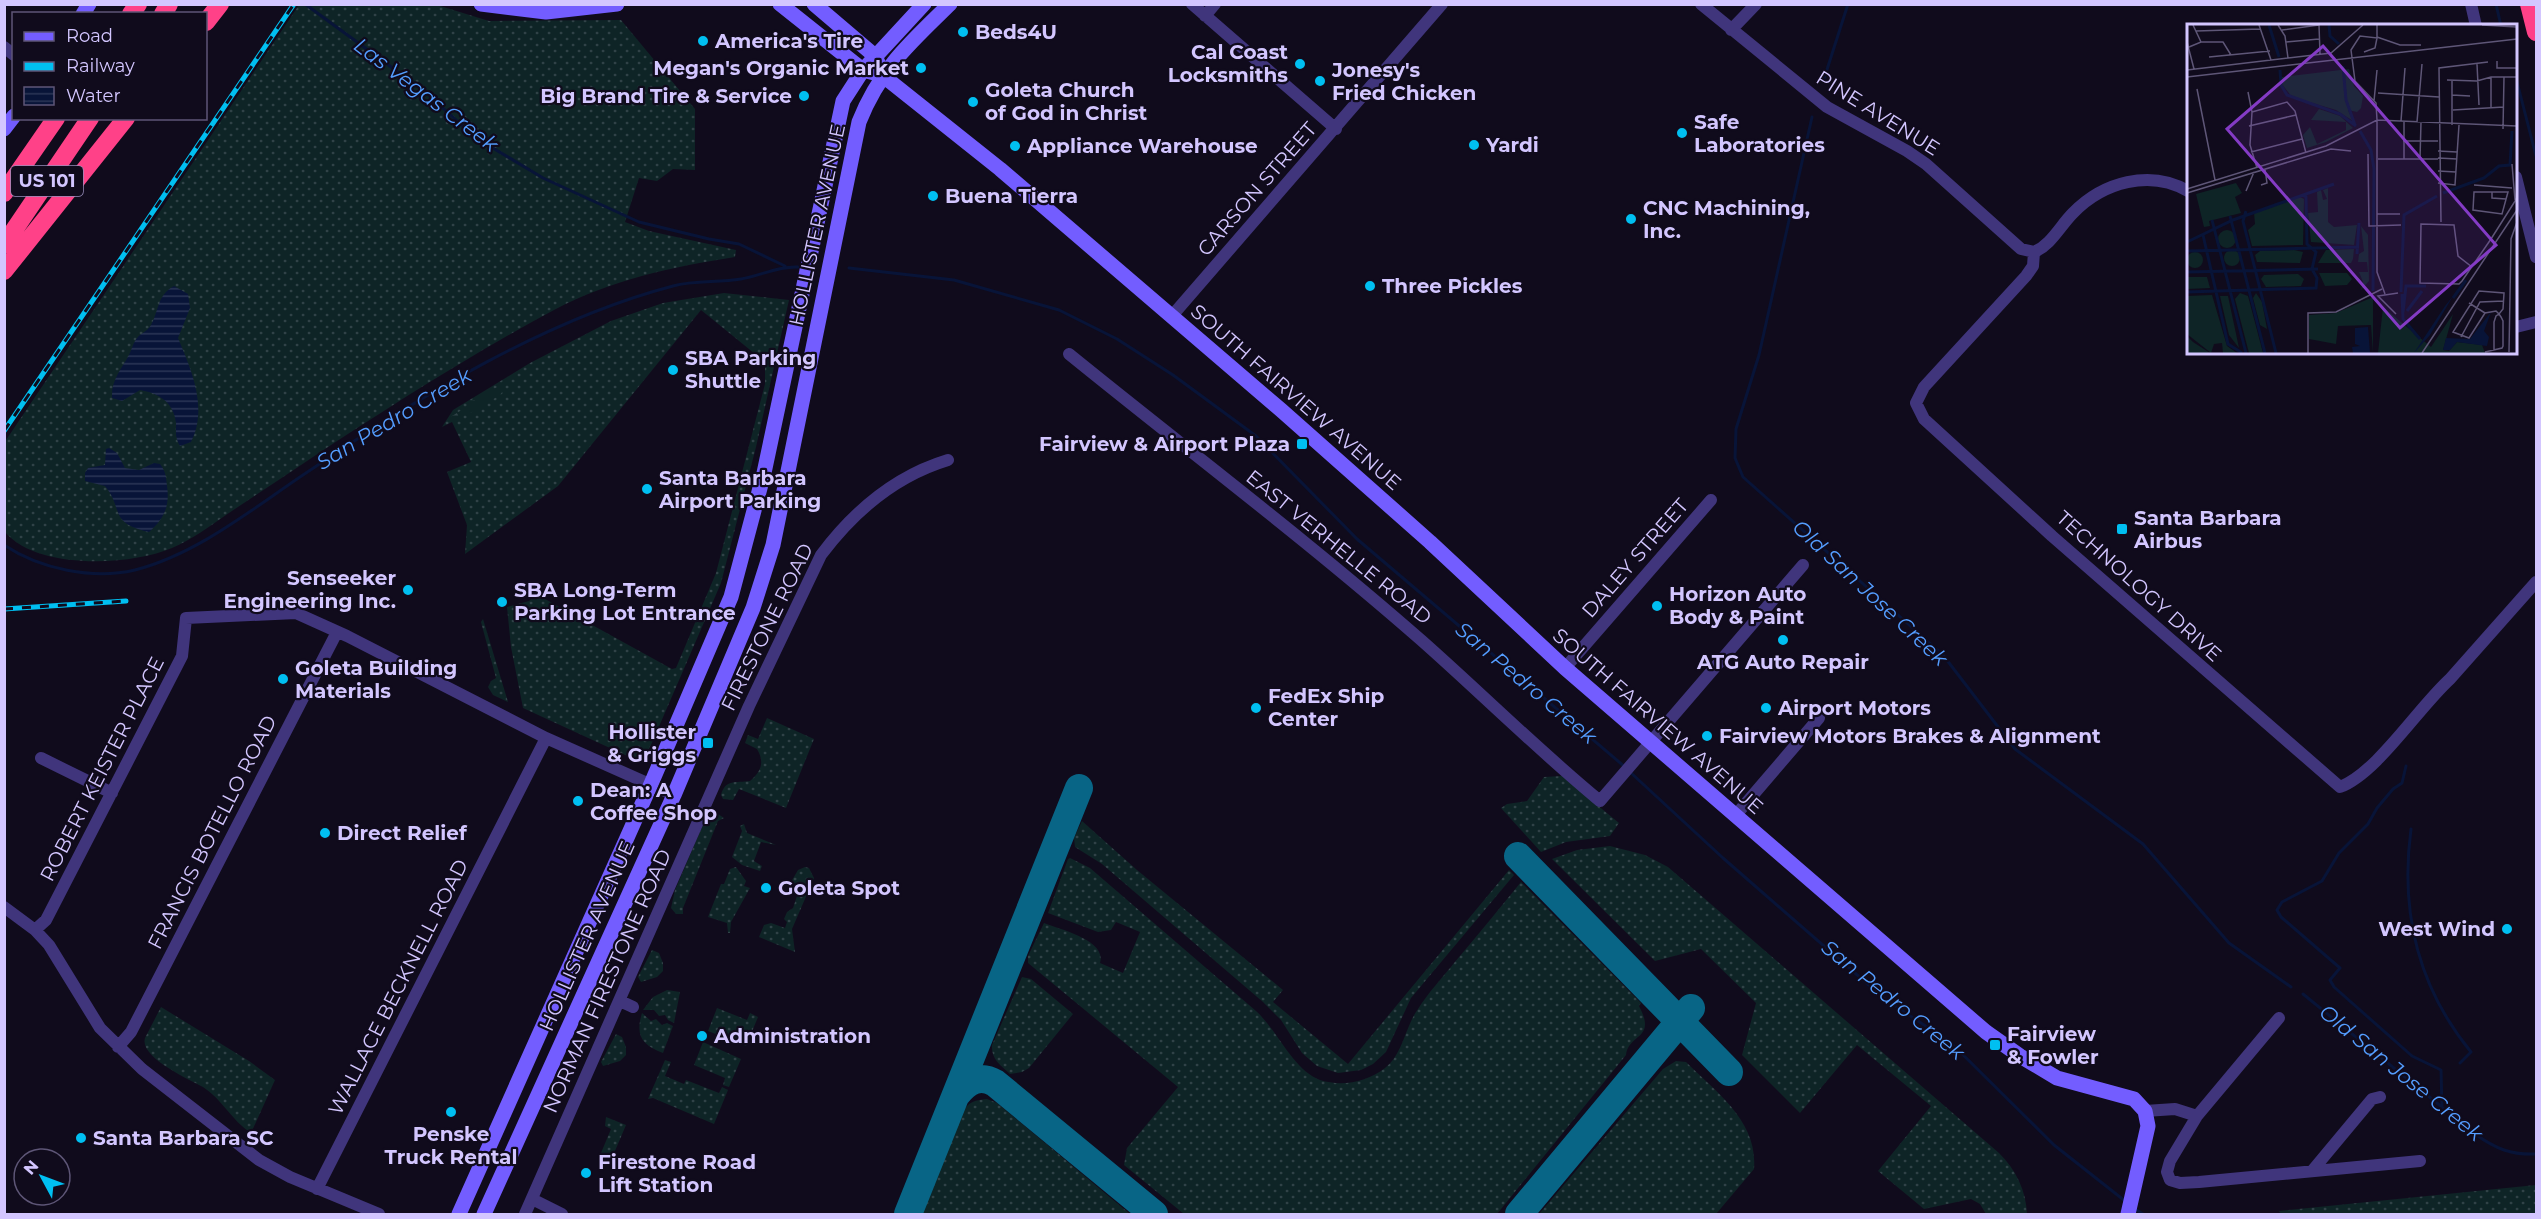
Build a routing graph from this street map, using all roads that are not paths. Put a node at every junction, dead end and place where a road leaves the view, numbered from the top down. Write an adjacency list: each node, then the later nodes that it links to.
1 (219, 4): 16 (highway)
2 (481, 4): 3 (main road)
3 (617, 4)
4 (780, 4): 21 (main road, SOUTH FAIRVIEW AVENUE)
5 (814, 4): 20 (main road)
6 (924, 4): 20 (main road, HOLLISTER AVENUE)
7 (950, 4): 22 (main road, HOLLISTER AVENUE)
8 (1192, 4): 15 (street)
9 (1215, 4): 15 (street)
10 (1701, 4): 18 (street, PINE AVENUE)
11 (1756, 4): 18 (street)
12 (2471, 4): 17 (street)
13 (2529, 4): 19 (highway)
14 (1440, 5): 26 (street, CARSON STREET)
15 (1205, 16): 26 (street)
16 (207, 20)
17 (2476, 24)
18 (1731, 30): 31 (street, PINE AVENUE)
19 (2536, 32)
20 (875, 56): 21 (main road, HOLLISTER AVENUE); 22 (main road)
21 (863, 70): 22 (main road, SOUTH FAIRVIEW AVENUE); 49 (main road, HOLLISTER AVENUE)
22 (882, 75): 34 (main road, SOUTH FAIRVIEW AVENUE); 51 (main road, HOLLISTER AVENUE)
23 (56, 120): 29 (highway, US 101)
24 (89, 120): 30 (highway, US 101)
25 (124, 120): 33 (highway)
26 (1336, 129): 34 (street, CARSON STREET)
27 (2517, 181): 32 (street)
28 (2187, 191): 31 (street)
29 (4, 193)
30 (4, 245)
31 (2034, 252): 41 (street, TECHNOLOGY DRIVE)
32 (2536, 257)
33 (4, 271)
34 (1171, 317): 43 (main road, SOUTH FAIRVIEW AVENUE)
35 (2536, 322): 36 (street)
36 (2517, 327)
37 (1069, 354): 47 (street, EAST VERHELLE ROAD)
38 (948, 460): 45 (street, FIRESTONE ROAD)
39 (1711, 500): 43 (street, DALEY STREET)
40 (1803, 565): 47 (street, EAST VERHELLE ROAD)
41 (2536, 582)
42 (337, 632): 46 (street); 50 (street, ROBERT KEISTER PLACE); 58 (street, FRANCIS BOTELLO ROAD)
43 (1565, 669): 47 (main road, SOUTH FAIRVIEW AVENUE)
44 (1819, 718): 52 (street)
45 (739, 730): 55 (street, NORMAN FIRESTONE ROAD)
46 (546, 738): 49 (street); 64 (street, WALLACE BECKNELL ROAD)
47 (1650, 743): 52 (main road, SOUTH FAIRVIEW AVENUE)
48 (41, 758): 50 (street)
49 (651, 784): 51 (street); 67 (main road, HOLLISTER AVENUE)
50 (112, 793): 54 (street, ROBERT KEISTER PLACE)
51 (674, 795): 68 (main road, HOLLISTER AVENUE)
52 (1734, 816): 60 (main road, SOUTH FAIRVIEW AVENUE)
53 (4, 907): 54 (street)
54 (35, 930): 58 (street)
55 (620, 1001): 56 (street); 65 (street, NORMAN FIRESTONE ROAD)
56 (633, 1007)
57 (2279, 1018): 61 (street)
58 (118, 1047): 64 (street)
59 (2380, 1097): 63 (street)
60 (2145, 1111): 61 (street); 71 (main road)
61 (2197, 1116): 63 (street)
62 (2420, 1161): 63 (street)
63 (2312, 1171)
64 (317, 1189): 66 (street)
65 (532, 1199): 69 (street, NORMAN FIRESTONE ROAD); 70 (street)
66 (379, 1215)
67 (459, 1215)
68 (484, 1215)
69 (525, 1215)
70 (562, 1215)
71 (2128, 1215)

